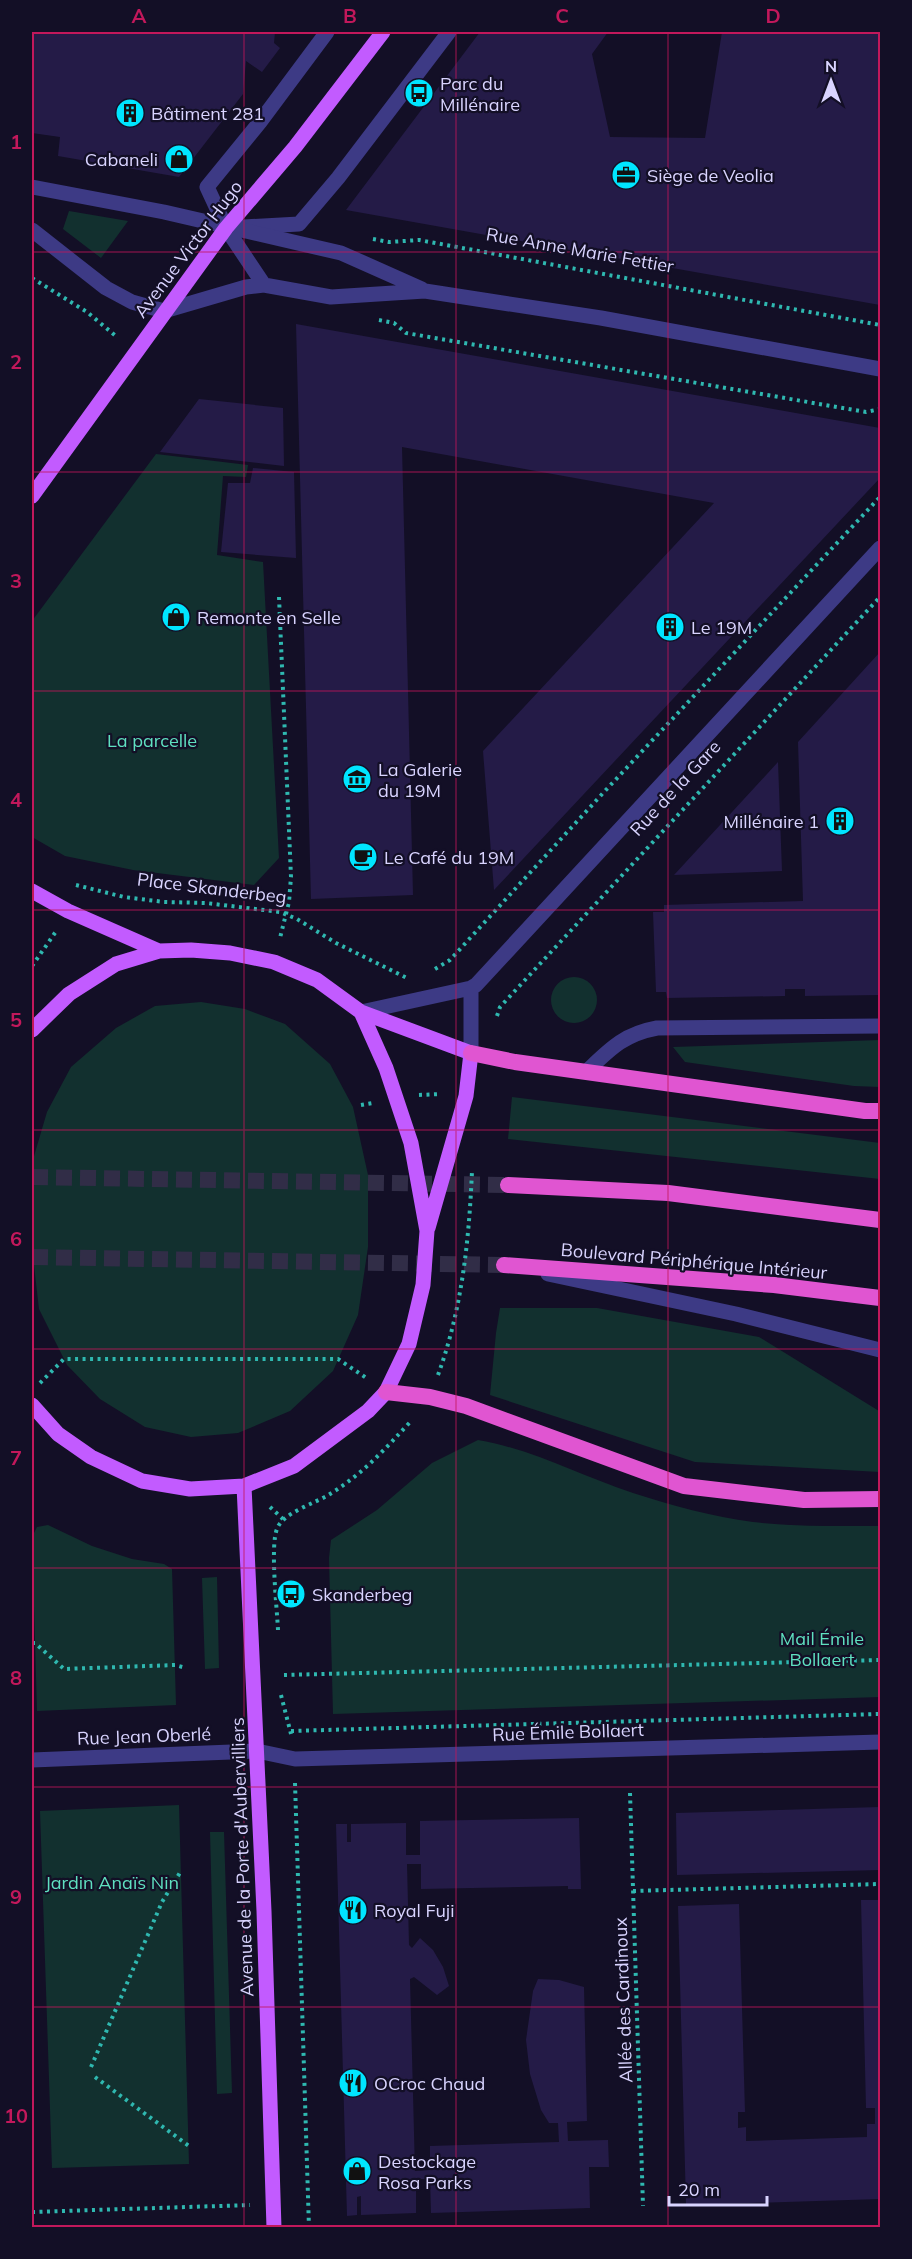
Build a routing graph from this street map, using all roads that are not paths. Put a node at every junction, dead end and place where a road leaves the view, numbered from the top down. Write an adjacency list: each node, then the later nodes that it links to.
1 (327, 32): 5 (street)
2 (383, 32): 5 (main road, Avenue Victor Hugo)
3 (449, 32): 5 (street)
4 (32, 188): 5 (street)
5 (226, 228): 7 (street); 8 (street); 9 (main road, Avenue Victor Hugo)
6 (32, 231): 9 (street)
7 (264, 285): 8 (street); 9 (street)
8 (425, 291): 10 (street)
9 (164, 311): 11 (main road, Avenue Victor Hugo)
10 (880, 369)
11 (32, 496)
12 (880, 548): 15 (street, Rue de la Gare)
13 (32, 891): 14 (main road)
14 (159, 951): 16 (main road); 18 (main road)
15 (471, 988): 16 (street); 19 (street)
16 (361, 1012): 19 (main road); 24 (main road)
17 (880, 1026): 20 (street)
18 (32, 1029)
19 (471, 1053): 20 (highway); 24 (main road)
20 (587, 1071): 21 (highway)
21 (880, 1111)
22 (508, 1185): 23 (highway)
23 (880, 1220)
24 (427, 1231): 28 (main road)
25 (504, 1265): 26 (highway, Boulevard Périphérique Intérieur); 27 (street)
26 (880, 1298)
27 (880, 1350)
28 (386, 1392): 30 (main road); 31 (highway)
29 (32, 1405): 30 (main road)
30 (244, 1486): 33 (main road, Avenue de la Porte d'Aubervilliers)
31 (880, 1499)
32 (880, 1742): 33 (street, Rue Émile Bollaert)
33 (257, 1751): 34 (street, Rue Jean Oberlé); 35 (main road, Avenue de la Porte d'Aubervilliers)
34 (32, 1760)
35 (274, 2228)

